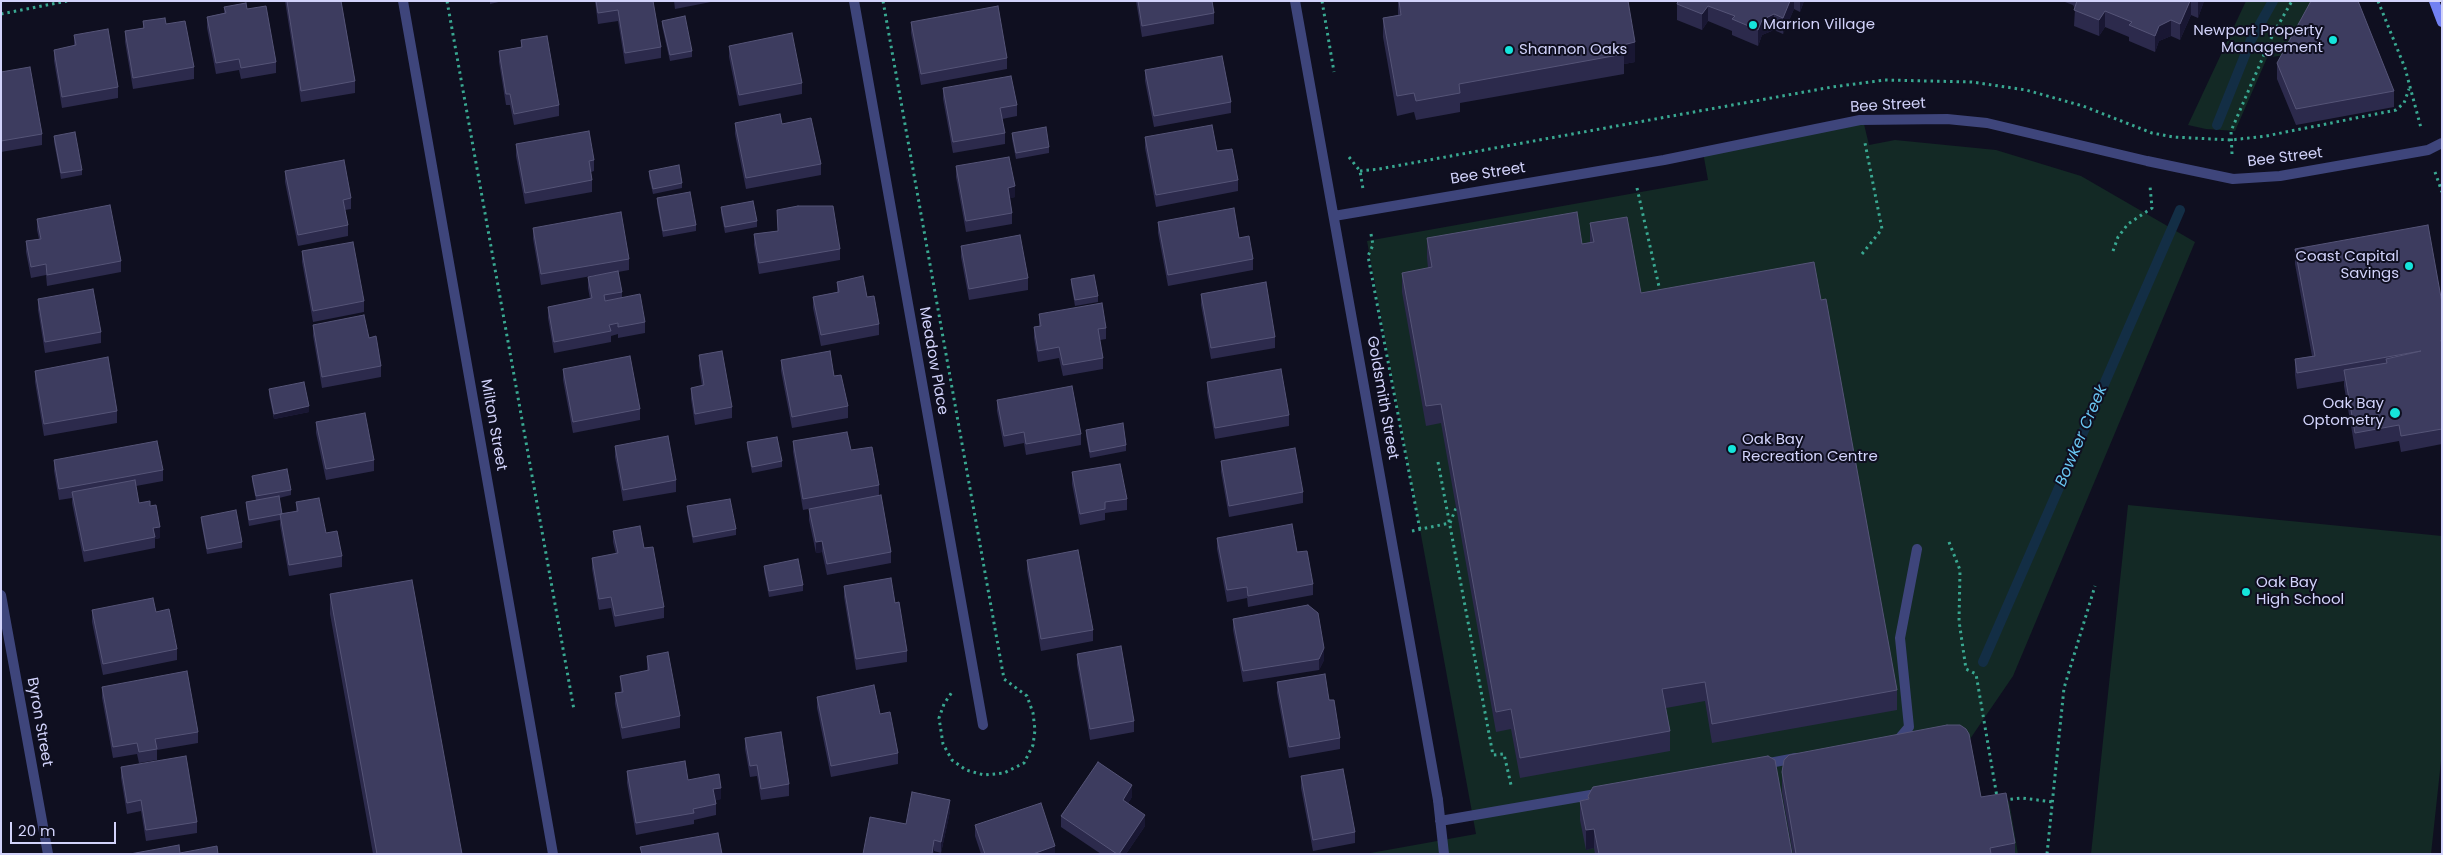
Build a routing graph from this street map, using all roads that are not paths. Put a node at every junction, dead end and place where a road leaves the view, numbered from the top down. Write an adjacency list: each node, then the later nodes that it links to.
1 (403, 1): 17 (street, Milton Street)
2 (854, 1): 10 (street, Meadow Place)
3 (1295, 1): 7 (street, Goldsmith Street)
4 (2434, 1): 5 (main road)
5 (2442, 22)
6 (2442, 143): 7 (street, Bee Street)
7 (1334, 216): 15 (street, Goldsmith Street)
8 (1917, 549): 11 (street)
9 (1, 595): 16 (street, Byron Street)
10 (983, 725)
11 (1878, 744)
12 (1810, 756): 13 (street)
13 (1751, 766)
14 (1614, 790): 15 (street)
15 (1440, 821): 18 (street, Goldsmith Street)
16 (48, 854)
17 (553, 854)
18 (1444, 854)

